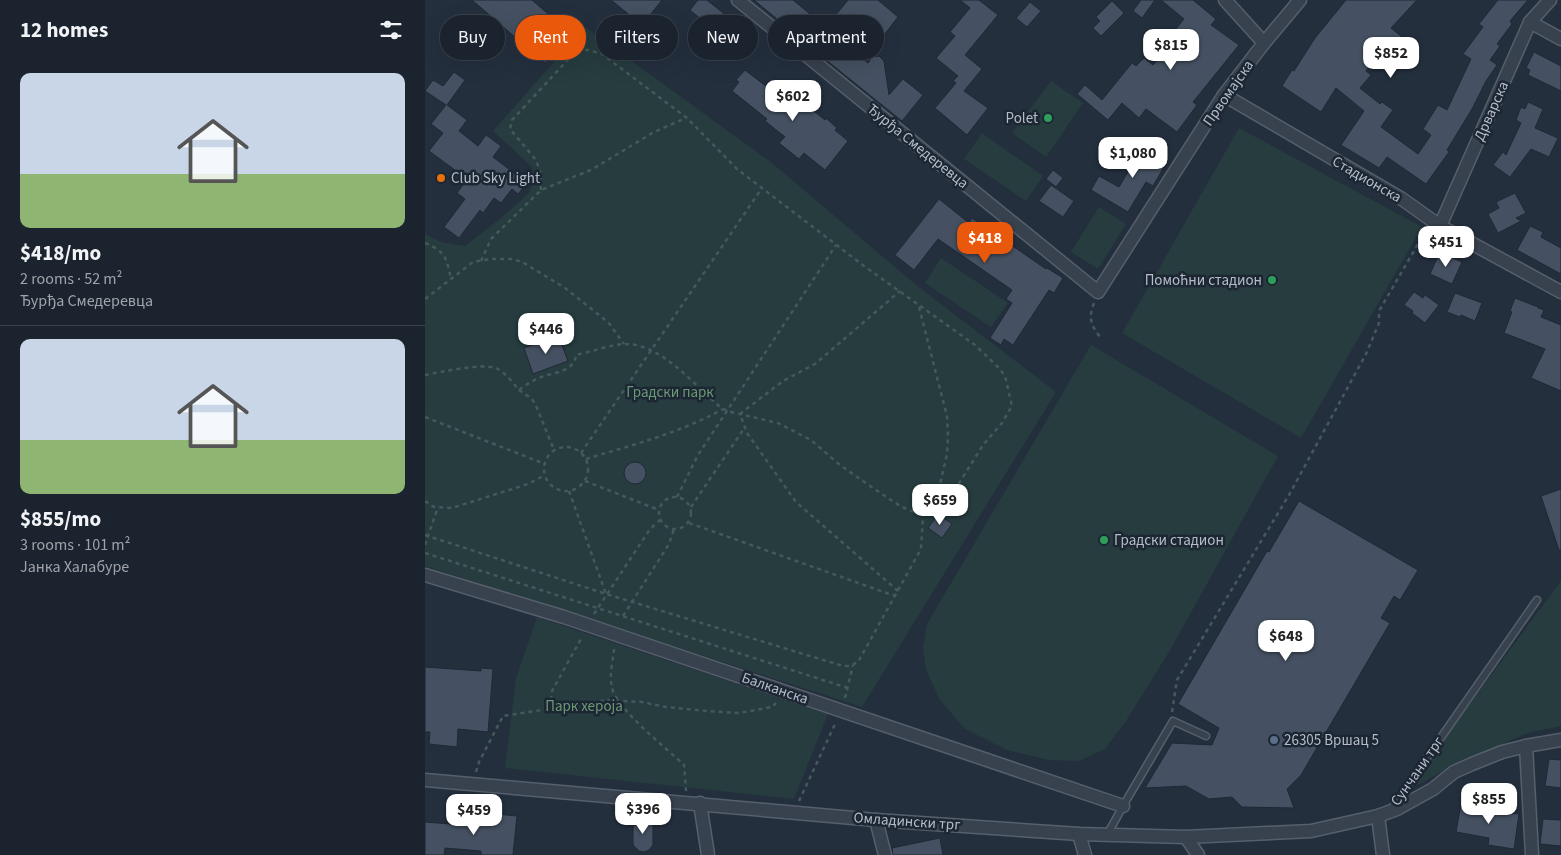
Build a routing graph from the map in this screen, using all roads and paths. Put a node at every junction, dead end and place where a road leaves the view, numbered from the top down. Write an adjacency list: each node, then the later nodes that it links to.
1 (738, 0): 18 (street, Ђурђа Смедеревца)
2 (1225, 0): 7 (street)
3 (1300, 0): 7 (street, Првомајска)
4 (1550, 0): 5 (street, Дрварска)
5 (1531, 22): 6 (street); 12 (street, Дрварска)
6 (1561, 39)
7 (1264, 42): 8 (street, Првомајска)
8 (1224, 95): 12 (street, Стадионска); 18 (street, Првомајска)
9 (687, 118): 10 (path); 11 (path); 11 (path)
10 (762, 188): 14 (path); 24 (path)
11 (541, 190): 15 (path)
12 (1436, 224): 19 (street, Стадионска); 68 (path)
13 (425, 243): 16 (path)
14 (836, 245): 17 (path); 28 (path)
15 (481, 260): 16 (path); 23 (path)
16 (451, 279): 20 (path)
17 (900, 291): 21 (path); 29 (path)
18 (1098, 292): 22 (path)
19 (1561, 292)
20 (425, 299)
21 (919, 305): 44 (path); 44 (path)
22 (1100, 338)
23 (624, 344): 24 (path); 26 (path)
24 (651, 351): 27 (path); 33 (path)
25 (425, 375): 26 (path)
26 (519, 390): 32 (path)
27 (724, 409): 28 (path); 34 (path)
28 (727, 411): 29 (path); 39 (path)
29 (740, 414): 31 (path); 45 (path)
30 (425, 417): 35 (path)
31 (745, 427): 42 (path); 53 (path)
32 (555, 450): 33 (path); 35 (path)
33 (581, 453): 34 (path)
34 (586, 460): 37 (path)
35 (545, 464): 36 (path)
36 (545, 475): 38 (path); 41 (path)
37 (585, 482): 38 (path); 43 (path)
38 (569, 491): 54 (path)
39 (677, 497): 42 (path); 43 (path)
40 (425, 501): 41 (path)
41 (438, 507): 49 (path)
42 (691, 507): 47 (path)
43 (659, 510): 46 (path)
44 (934, 510): 45 (path)
45 (923, 516): 53 (path)
46 (660, 520): 48 (path); 54 (path)
47 (689, 523): 48 (path); 55 (path)
48 (674, 530): 57 (path)
49 (427, 536): 50 (path); 54 (path)
50 (425, 545)
51 (425, 553): 58 (path)
52 (425, 575): 60 (street, Балканска)
53 (898, 591): 55 (path)
54 (606, 594): 57 (path); 58 (path)
55 (895, 596): 62 (path)
56 (1537, 600): 78 (lane, Сунчани трг)
57 (631, 602): 59 (path); 62 (path)
58 (597, 608): 59 (path); 60 (path)
59 (623, 616): 63 (path)
60 (588, 625): 61 (street, Балканска); 66 (path)
61 (618, 635): 64 (street, Балканска); 65 (path)
62 (854, 664): 63 (path)
63 (848, 688): 67 (path)
64 (789, 693): 65 (path); 67 (street, Балканска)
65 (617, 700): 66 (path); 74 (path)
66 (550, 709): 73 (path)
67 (842, 710): 76 (street, Балканска); 77 (path)
68 (1173, 721): 69 (lane); 76 (lane)
69 (1206, 736)
70 (1561, 740): 71 (street, Сунчани трг)
71 (1526, 746): 78 (street, Сунчани трг); 88 (street)
72 (425, 780): 73 (street, Омладински трг)
73 (471, 784): 74 (street, Омладински трг)
74 (686, 802): 75 (street, Омладински трг)
75 (700, 803): 77 (street, Омладински трг); 83 (street)
76 (1123, 806): 81 (lane)
77 (795, 812): 79 (street, Омладински трг)
78 (1383, 814): 82 (street, Омладински трг); 87 (street)
79 (876, 820): 80 (street, Омладински трг); 84 (street)
80 (1079, 834): 81 (street, Омладински трг); 85 (street)
81 (1107, 835): 82 (street, Омладински трг)
82 (1186, 837): 86 (street)
83 (708, 855)
84 (885, 855)
85 (1085, 855)
86 (1198, 855)
87 (1383, 855)
88 (1532, 855)

